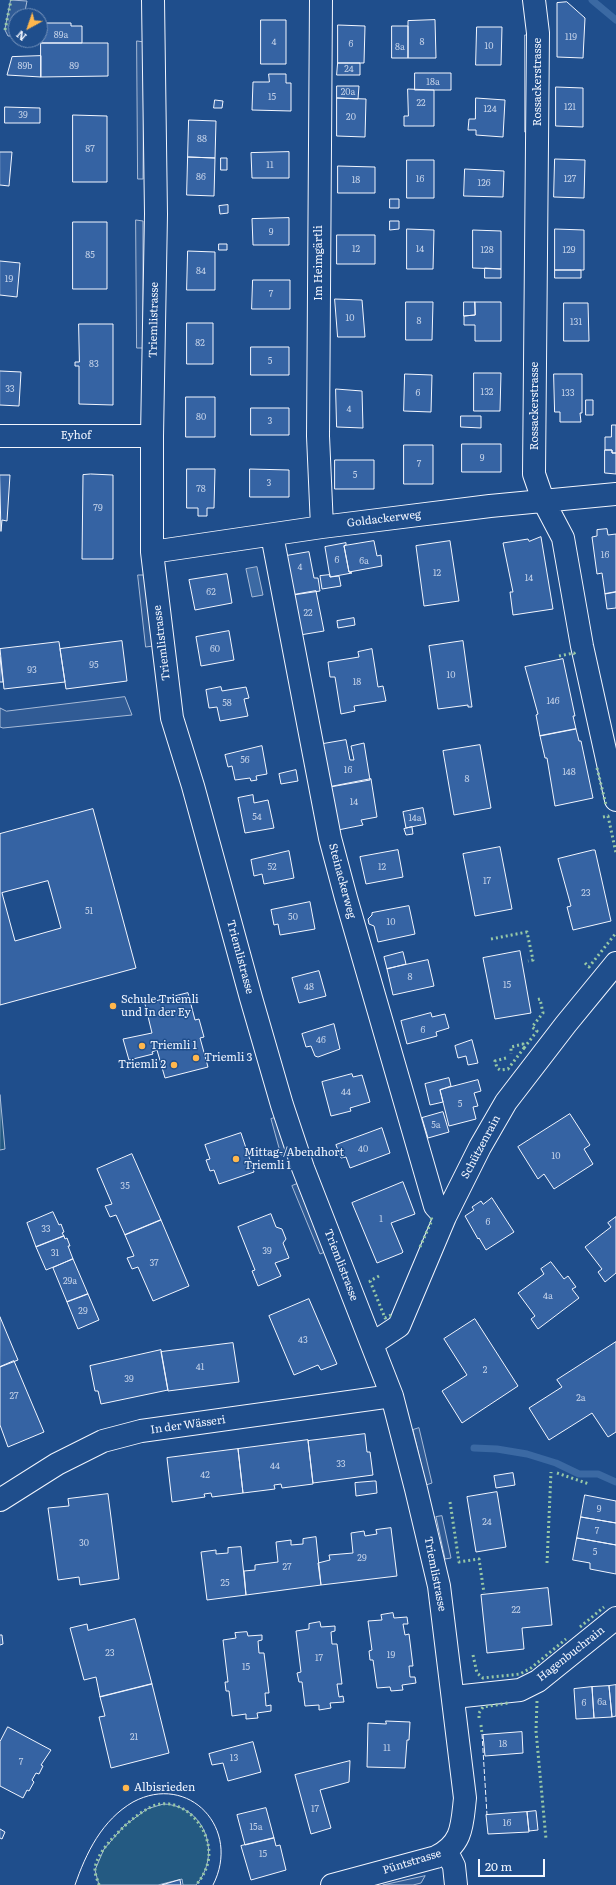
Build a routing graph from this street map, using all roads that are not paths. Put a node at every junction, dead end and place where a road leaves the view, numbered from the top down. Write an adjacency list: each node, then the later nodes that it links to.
1 (153, 0): 5 (street, Triemlistrasse)
2 (321, 0): 8 (street, Im Heimgärtli)
3 (534, 0): 7 (street, Rossackerstrasse)
4 (0, 436): 5 (street, Eyhof)
5 (152, 436): 10 (street, Triemlistrasse)
6 (616, 494): 7 (street, Goldackerweg)
7 (543, 500): 8 (street, Goldackerweg); 11 (street, Rossackerstrasse)
8 (322, 526): 9 (street, Goldackerweg)
9 (272, 535): 10 (street, Goldackerweg); 13 (street, Steinackerweg)
10 (152, 552): 14 (street, Triemlistrasse)
11 (616, 800)
12 (616, 963): 13 (street, Schützenrain)
13 (445, 1217): 14 (street, Schützenrain)
14 (372, 1344): 15 (street, Triemlistrasse)
15 (392, 1396): 16 (street, In der Wässeri); 18 (street, Triemlistrasse)
16 (0, 1500)
17 (616, 1618): 18 (street, Hagenbuchrain)
18 (454, 1697): 19 (street, Triemlistrasse)
19 (447, 1852): 20 (street, Püntstrasse); 21 (street)
20 (332, 1885)
21 (456, 1885)

